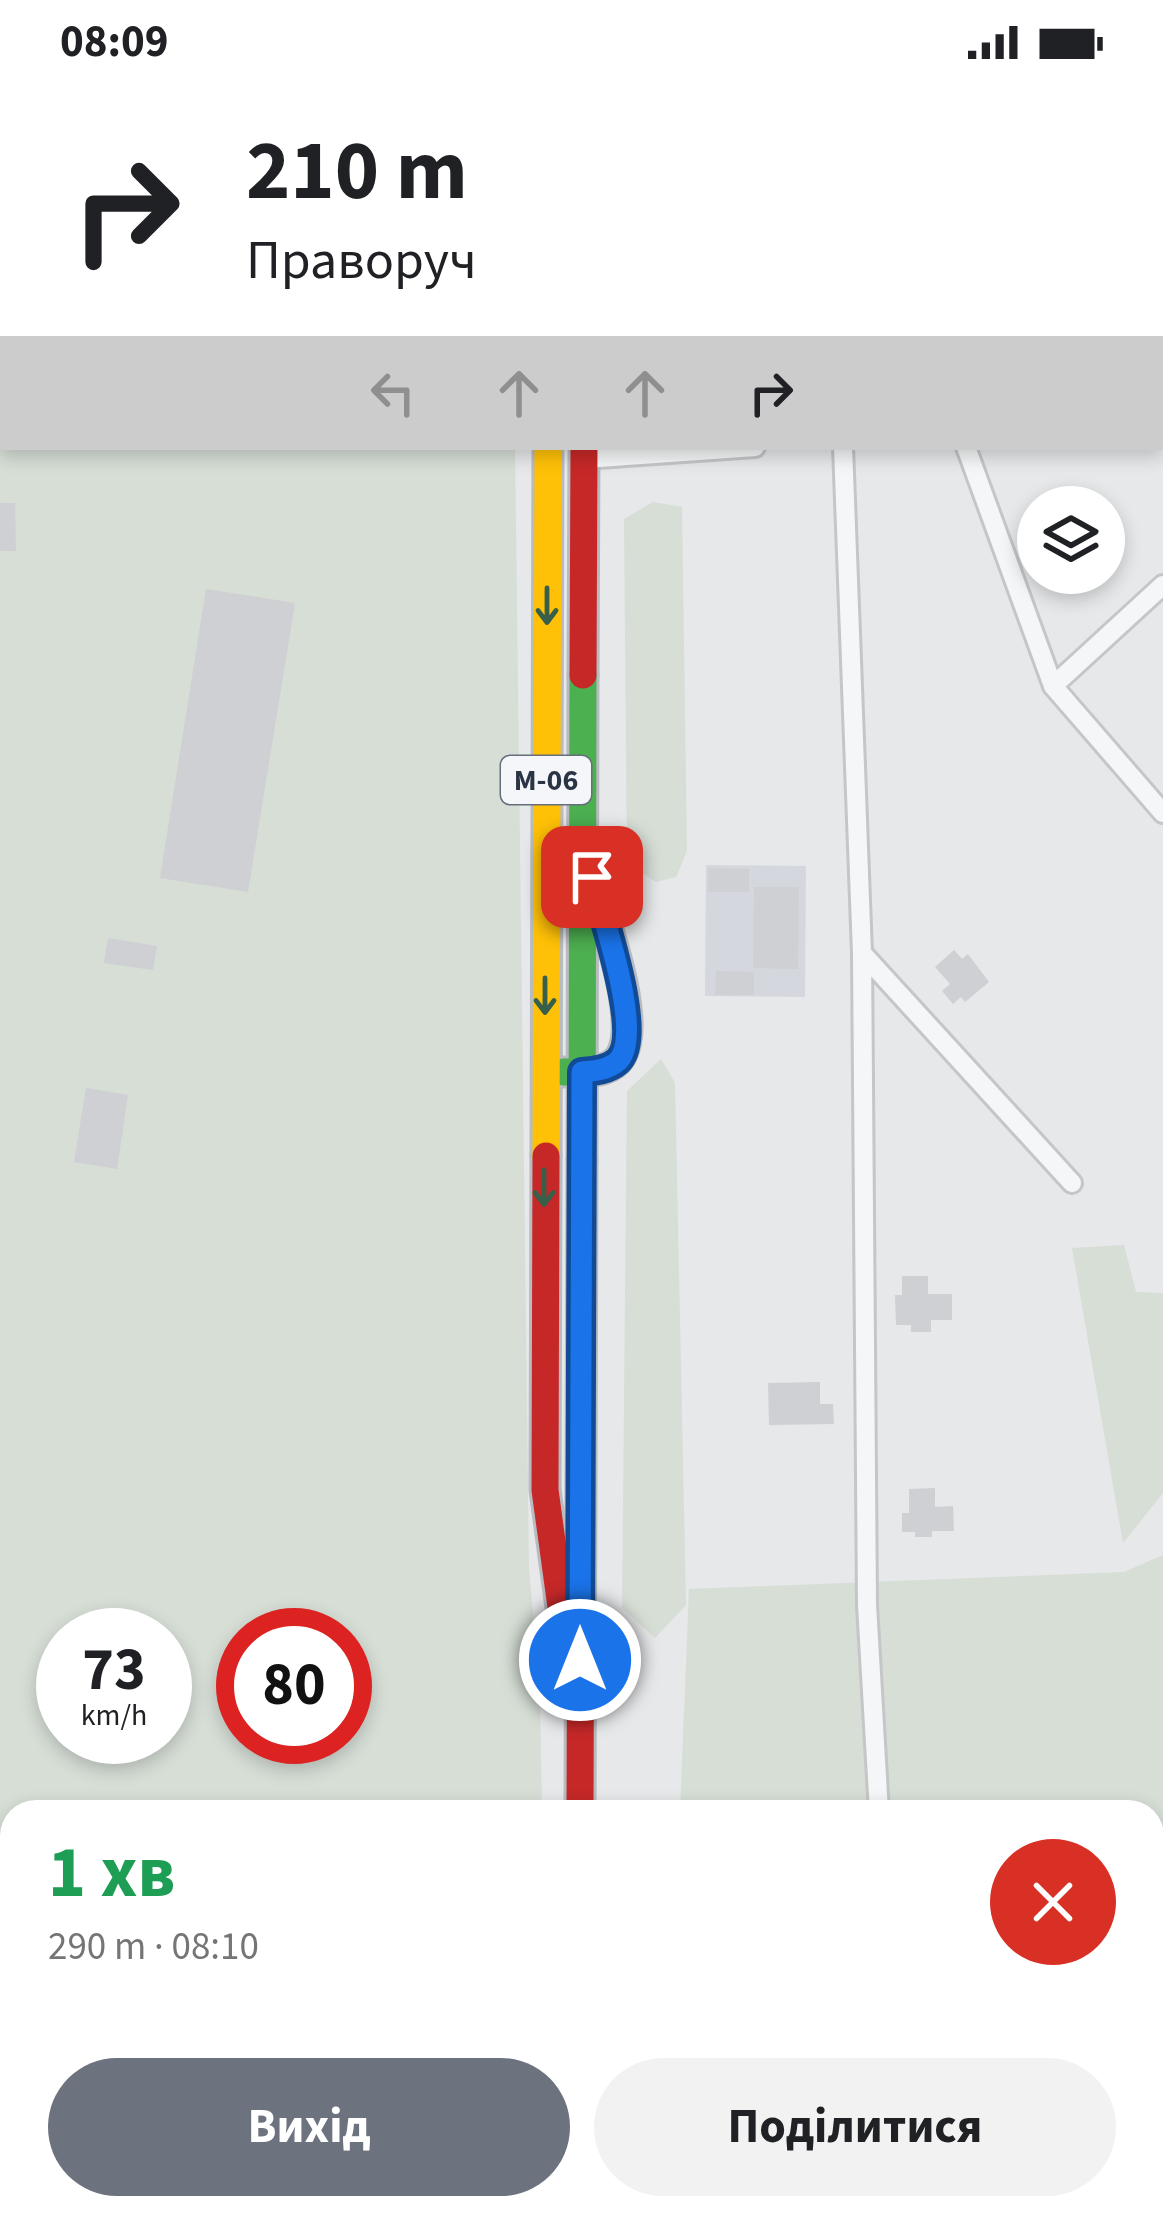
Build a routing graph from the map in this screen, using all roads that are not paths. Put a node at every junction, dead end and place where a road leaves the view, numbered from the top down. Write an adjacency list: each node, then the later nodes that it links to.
1 (548, 450): 11 (highway, М-06, one-way to 11)
2 (670, 450): 5 (street)
3 (843, 450): 10 (street)
4 (966, 450): 7 (street)
5 (584, 453): 9 (highway, М-06)
6 (1163, 585): 7 (street)
7 (1053, 686): 8 (street)
8 (1163, 813)
9 (584, 843): 12 (highway, М-06); 12 (highway)
10 (862, 953): 13 (street); 16 (street)
11 (544, 1071): 12 (highway); 14 (highway, М-06, one-way to 14)
12 (582, 1072): 14 (highway, М-06)
13 (1072, 1183)
14 (580, 1750): 15 (highway, М-06)
15 (580, 1800)
16 (878, 1800)

